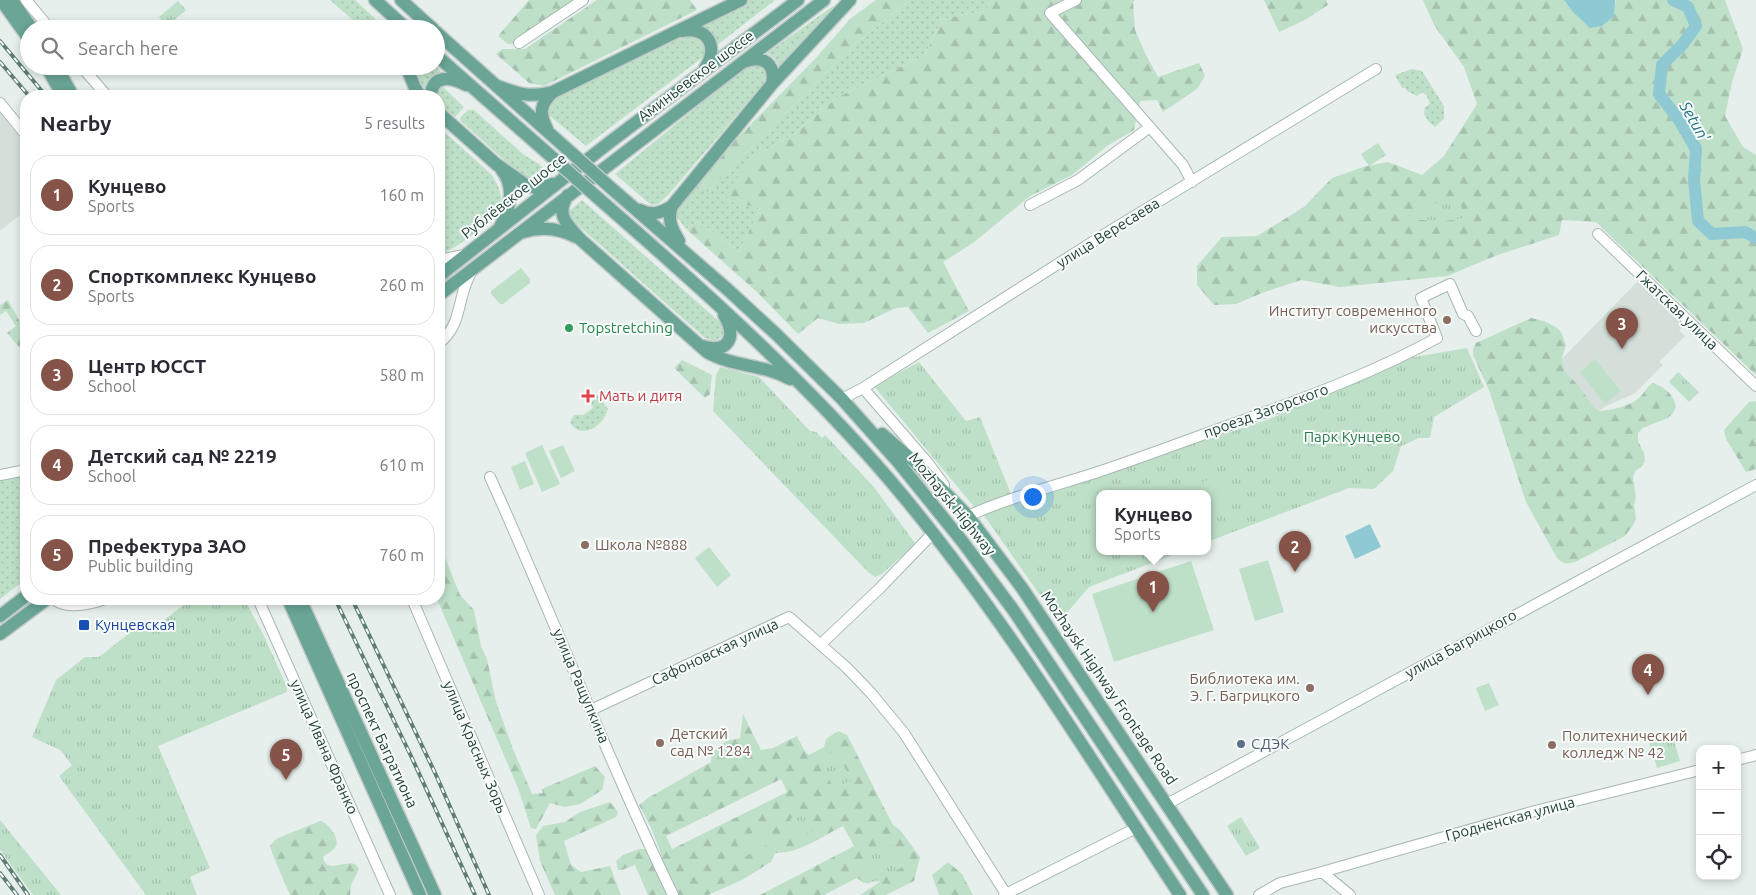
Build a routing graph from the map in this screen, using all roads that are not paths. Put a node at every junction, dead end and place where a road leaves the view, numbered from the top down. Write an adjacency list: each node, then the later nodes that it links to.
1 (1, 0): 20 (main road)
2 (12, 0): 15 (main road)
3 (26, 0): 16 (street)
4 (370, 0): 17 (main road)
5 (375, 0): 18 (main road)
6 (400, 0): 19 (main road)
7 (582, 0): 24 (street)
8 (741, 0): 21 (main road)
9 (788, 0): 22 (main road)
10 (798, 0): 22 (main road, Аминьевское шоссе)
11 (824, 0): 25 (main road, Аминьевское шоссе)
12 (840, 0): 25 (main road)
13 (850, 0): 34 (main road)
14 (1076, 0): 45 (street)
15 (26, 20)
16 (43, 20)
17 (386, 20)
18 (397, 20)
19 (423, 20)
20 (20, 26)
21 (673, 34): 29 (main road); 41 (main road)
22 (748, 37): 29 (main road, Аминьевское шоссе)
23 (445, 40): 35 (main road, Mozhaysk Highway)
24 (519, 43)
25 (755, 51): 27 (main road, Аминьевское шоссе)
26 (445, 63): 42 (main road)
27 (738, 65): 34 (main road); 52 (main road, Аминьевское шоссе)
28 (1376, 69): 51 (street, улица Вересаева)
29 (702, 72): 48 (main road, Аминьевское шоссе)
30 (51, 75): 36 (main road)
31 (61, 75): 37 (main road)
32 (89, 75): 38 (street)
33 (410, 75): 39 (main road)
34 (772, 84): 55 (main road)
35 (497, 86): 41 (main road); 47 (main road, Mozhaysk Highway)
36 (60, 90)
37 (70, 90)
38 (102, 90)
39 (416, 90)
40 (431, 90): 42 (main road)
41 (553, 92): 47 (main road)
42 (479, 93): 66 (main road, bridge)
43 (0, 103): 46 (street)
44 (445, 118): 49 (main road)
45 (1150, 127): 51 (street); 54 (street)
46 (20, 128)
47 (549, 133): 53 (main road, Mozhaysk Highway, bridge)
48 (610, 142): 50 (main road, Рублёвское шоссе)
49 (496, 164): 50 (main road); 56 (main road)
50 (559, 181): 56 (main road, Рублёвское шоссе)
51 (1192, 182): 71 (street, улица Вересаева)
52 (570, 193): 58 (main road); 59 (main road)
53 (633, 205): 55 (main road); 61 (main road, Mozhaysk Highway)
54 (1030, 205)
55 (672, 206): 61 (main road)
56 (499, 230): 60 (main road, Рублёвское шоссе)
57 (1598, 234): 70 (street, Гжатская улица)
58 (514, 237): 59 (main road); 63 (main road)
59 (580, 239): 69 (main road)
60 (467, 254): 62 (street); 64 (main road, Рублёвское шоссе)
61 (688, 254): 73 (main road, Mozhaysk Highway)
62 (445, 259)
63 (477, 265): 65 (main road); 68 (street)
64 (445, 271)
65 (445, 289)
66 (719, 306): 69 (main road); 72 (main road)
67 (1476, 331): 80 (street, проезд Загорского)
68 (445, 338)
69 (697, 344): 72 (main road)
70 (1756, 386)
71 (863, 388): 73 (street, улица Вересаева); 79 (street)
72 (806, 390): 81 (main road)
73 (842, 399): 74 (main road, Mozhaysk Highway)
74 (853, 410): 79 (main road, Mozhaysk Highway Frontage Road); 105 (main road, Mozhaysk Highway)
75 (20, 471): 76 (street)
76 (0, 475)
77 (490, 477): 91 (street, улица Ращупкина)
78 (1756, 485): 95 (street, улица Багрицкого)
79 (958, 504): 80 (main road, Mozhaysk Highway Frontage Road)
80 (968, 516): 95 (main road, Mozhaysk Highway Frontage Road)
81 (932, 534): 90 (street); 96 (main road)
82 (20, 601): 88 (main road)
83 (39, 605): 89 (main road)
84 (261, 605): 99 (street, улица Ивана Франко)
85 (291, 605): 100 (main road, проспект Багратиона)
86 (303, 605): 101 (main road, проспект Багратиона)
87 (415, 605): 102 (street, улица Красных Зорь)
88 (0, 616)
89 (0, 634)
90 (821, 644): 91 (street, Сафоновская улица); 98 (street, Сафоновская улица)
91 (591, 710): 103 (street, улица Ращупкина)
92 (1756, 755): 93 (street)
93 (1741, 759)
94 (1696, 771): 97 (street, Гродненская улица)
95 (1167, 804): 106 (main road, Mozhaysk Highway Frontage Road)
96 (1136, 828): 98 (street); 104 (main road)
97 (1322, 872): 107 (street, Гродненская улица); 108 (street)
98 (1005, 894)
99 (390, 895)
100 (420, 895)
101 (435, 895)
102 (539, 895)
103 (673, 895)
104 (1180, 895)
105 (1203, 895)
106 (1227, 895)
107 (1259, 895)
108 (1350, 895)

